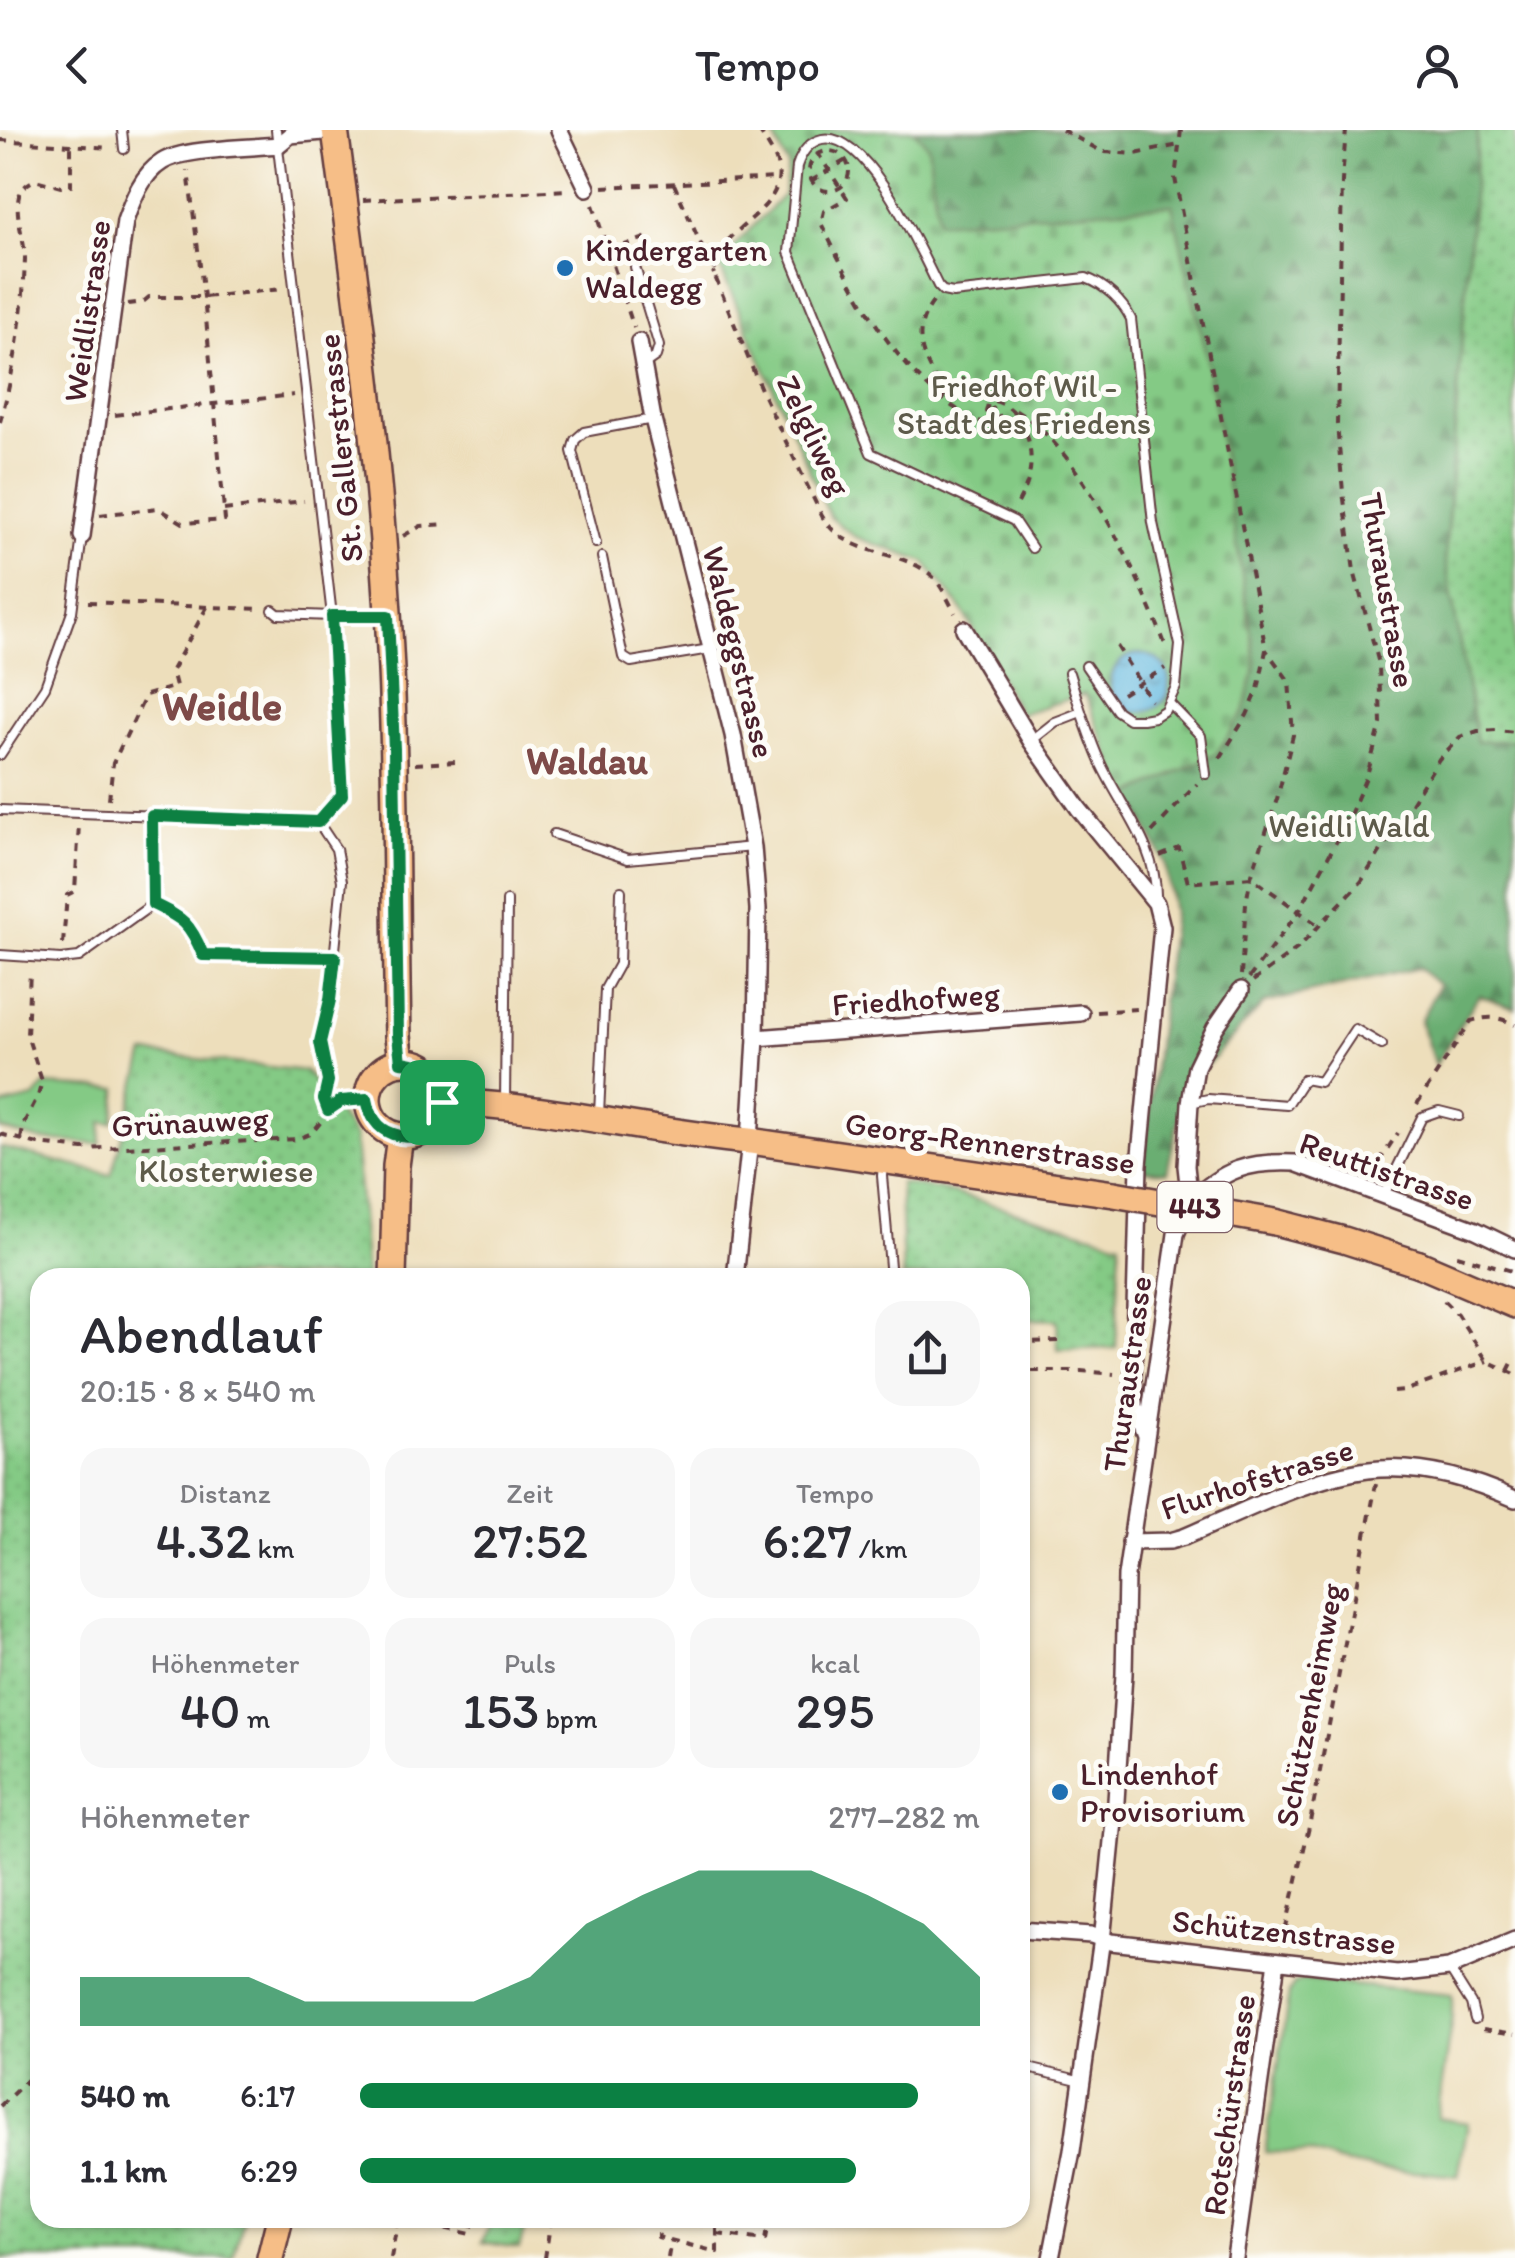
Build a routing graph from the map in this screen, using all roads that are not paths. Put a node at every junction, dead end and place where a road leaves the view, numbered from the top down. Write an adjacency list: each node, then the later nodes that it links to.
1 (122, 130): 5 (lane)
2 (335, 130): 4 (street, Weidlistrasse); 17 (main road, St. Gallerstrasse)
3 (559, 130): 6 (street)
4 (277, 138): 11 (street, Weidlistrasse); 16 (lane)
5 (124, 149)
6 (587, 188)
7 (649, 253): 9 (lane)
8 (639, 342): 9 (street, Waldeggstrasse)
9 (643, 365): 10 (street, Waldeggstrasse)
10 (653, 419): 12 (lane); 19 (street, Waldeggstrasse)
11 (82, 536): 25 (lane)
12 (596, 543)
13 (1032, 548): 22 (lane)
14 (602, 557): 19 (lane)
15 (273, 610): 16 (lane)
16 (332, 616): 17 (lane); 29 (lane)
17 (388, 616): 43 (main road, St. Gallerstrasse)
18 (964, 629): 24 (street)
19 (710, 649): 31 (street, Waldeggstrasse)
20 (1086, 666): 22 (lane)
21 (1069, 672): 23 (lane)
22 (1170, 704): 26 (lane)
23 (1081, 712): 24 (lane); 34 (lane)
24 (1031, 741): 34 (street)
25 (0, 755)
26 (1206, 774)
27 (0, 810): 28 (lane)
28 (152, 816): 29 (lane); 35 (lane)
29 (318, 822): 39 (lane)
30 (554, 834): 31 (lane)
31 (753, 846): 41 (street, Waldeggstrasse)
32 (621, 891): 48 (lane)
33 (507, 902): 46 (lane)
34 (1156, 902): 61 (street)
35 (153, 904): 36 (lane); 37 (lane)
36 (0, 955)
37 (245, 957)
38 (1240, 990): 45 (street, Thuraustrasse)
39 (330, 1000)
40 (1081, 1014): 41 (street, Friedhofweg)
41 (756, 1038): 50 (street, Waldeggstrasse)
42 (1382, 1045): 45 (lane)
43 (401, 1062): 44 (main road); 49 (main road)
44 (442, 1102): 46 (main road, Georg-Rennerstrasse); 49 (main road)
45 (1190, 1103): 55 (street, Thuraustrasse)
46 (505, 1106): 48 (main road, Georg-Rennerstrasse)
47 (1459, 1116): 51 (lane)
48 (598, 1118): 50 (main road, Georg-Rennerstrasse)
49 (400, 1136): 57 (main road)
50 (750, 1141): 53 (main road, Georg-Rennerstrasse); 58 (street, Waldeggstrasse)
51 (1407, 1148): 52 (lane); 54 (lane)
52 (1418, 1152)
53 (884, 1160): 59 (lane); 60 (main road, Georg-Rennerstrasse / 443, bridge)
54 (1384, 1196): 55 (street, Reuttistrasse); 56 (street, Reuttistrasse)
55 (1190, 1202): 61 (street, Thuraustrasse)
56 (1515, 1248)
57 (393, 1268)
58 (735, 1268)
59 (890, 1268)
60 (1515, 1305)
61 (1146, 1434): 63 (street, Thuraustrasse)
62 (1515, 1500): 63 (street, Flurhofstrasse)
63 (1130, 1542): 65 (street, Thuraustrasse)
64 (1030, 1931): 65 (street, Schützenstrasse)
65 (1102, 1939): 67 (street, Schützenstrasse); 71 (street, Thuraustrasse)
66 (1515, 1940): 68 (street, Schützenstrasse)
67 (1279, 1955): 68 (street, Schützenstrasse); 75 (street, Rotschürstrasse)
68 (1448, 1968): 69 (lane)
69 (1474, 2024)
70 (1030, 2069): 71 (lane)
71 (1082, 2080): 74 (street, Thuraustrasse)
72 (278, 2228): 73 (main road)
73 (270, 2258)
74 (1051, 2258)
75 (1235, 2258)

